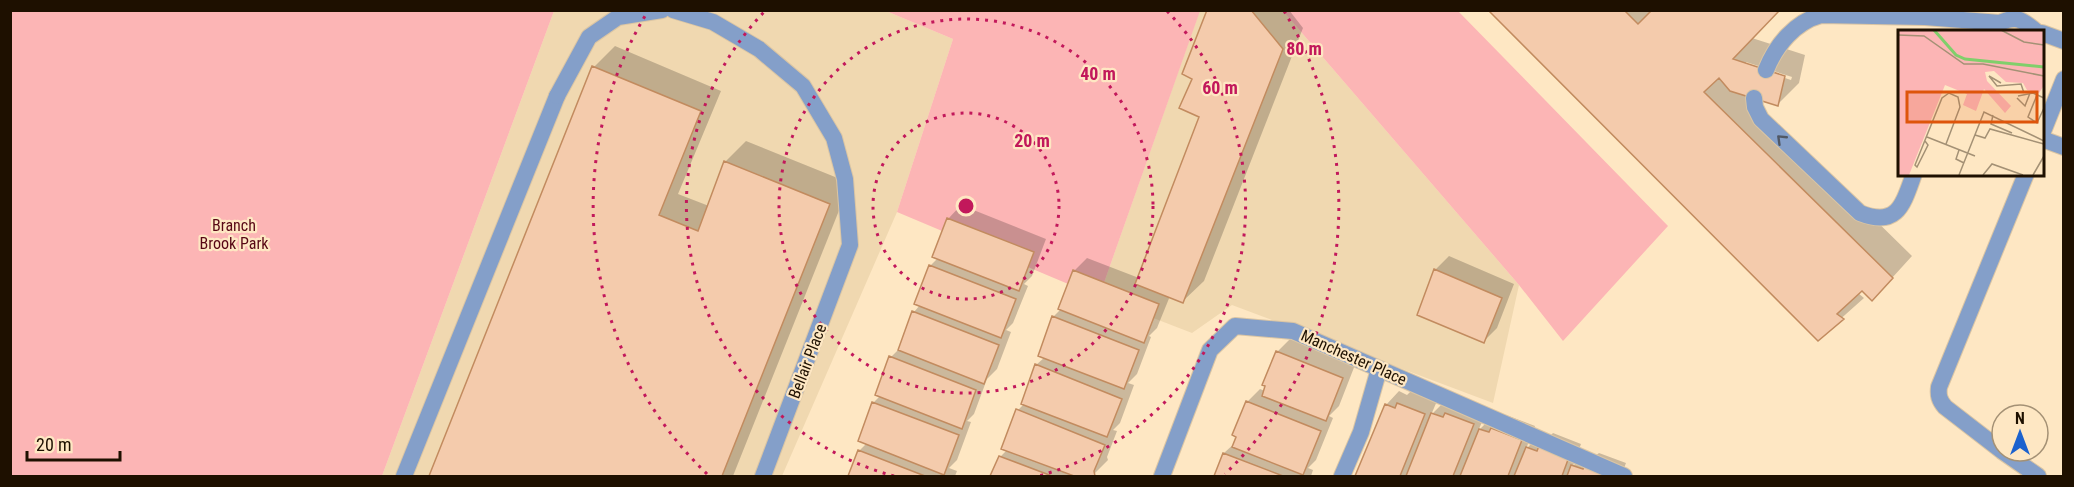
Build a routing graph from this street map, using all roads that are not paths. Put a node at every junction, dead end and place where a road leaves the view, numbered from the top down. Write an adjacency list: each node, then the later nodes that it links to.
1 (662, 10): 20 (street)
2 (673, 10): 21 (street, Bellair Place)
3 (1876, 13): 4 (street); 9 (street)
4 (1967, 26): 5 (street)
5 (2001, 27): 6 (street)
6 (2035, 30)
7 (2044, 33): 8 (street)
8 (2064, 41)
9 (1766, 69)
10 (2064, 79): 12 (street)
11 (1754, 98): 15 (street, one-way to 11)
12 (2044, 131)
13 (2044, 139): 14 (street)
14 (2064, 147)
15 (1913, 176)
16 (2025, 176): 18 (street)
17 (1380, 369): 22 (street, Manchester Place); 23 (street); 24 (street, Manchester Place)
18 (1990, 442)
19 (2019, 463): 25 (street)
20 (404, 477)
21 (763, 477)
22 (1162, 477)
23 (1342, 477)
24 (1624, 477)
25 (2038, 477)

